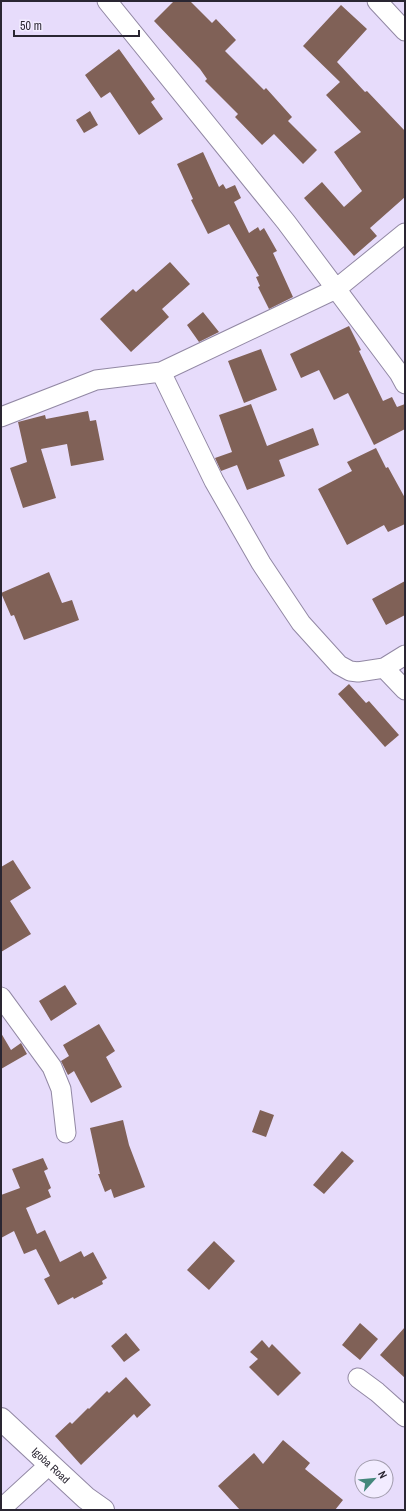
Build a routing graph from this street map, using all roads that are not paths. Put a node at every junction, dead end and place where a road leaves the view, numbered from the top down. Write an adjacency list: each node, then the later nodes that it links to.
1 (107, 1): 5 (street)
2 (377, 1): 3 (street)
3 (405, 31)
4 (405, 233): 5 (street)
5 (336, 289): 6 (street); 7 (street)
6 (161, 372): 8 (street); 10 (street)
7 (405, 384)
8 (1, 417)
9 (405, 655): 10 (street)
10 (384, 668): 11 (street)
11 (405, 690)
12 (1, 997): 13 (street)
13 (66, 1133)
14 (358, 1378): 15 (street)
15 (405, 1417)
16 (1, 1419): 17 (street, Igoba Road)
17 (49, 1465): 18 (street); 19 (street, Igoba Road)
18 (1, 1509)
19 (103, 1510)

